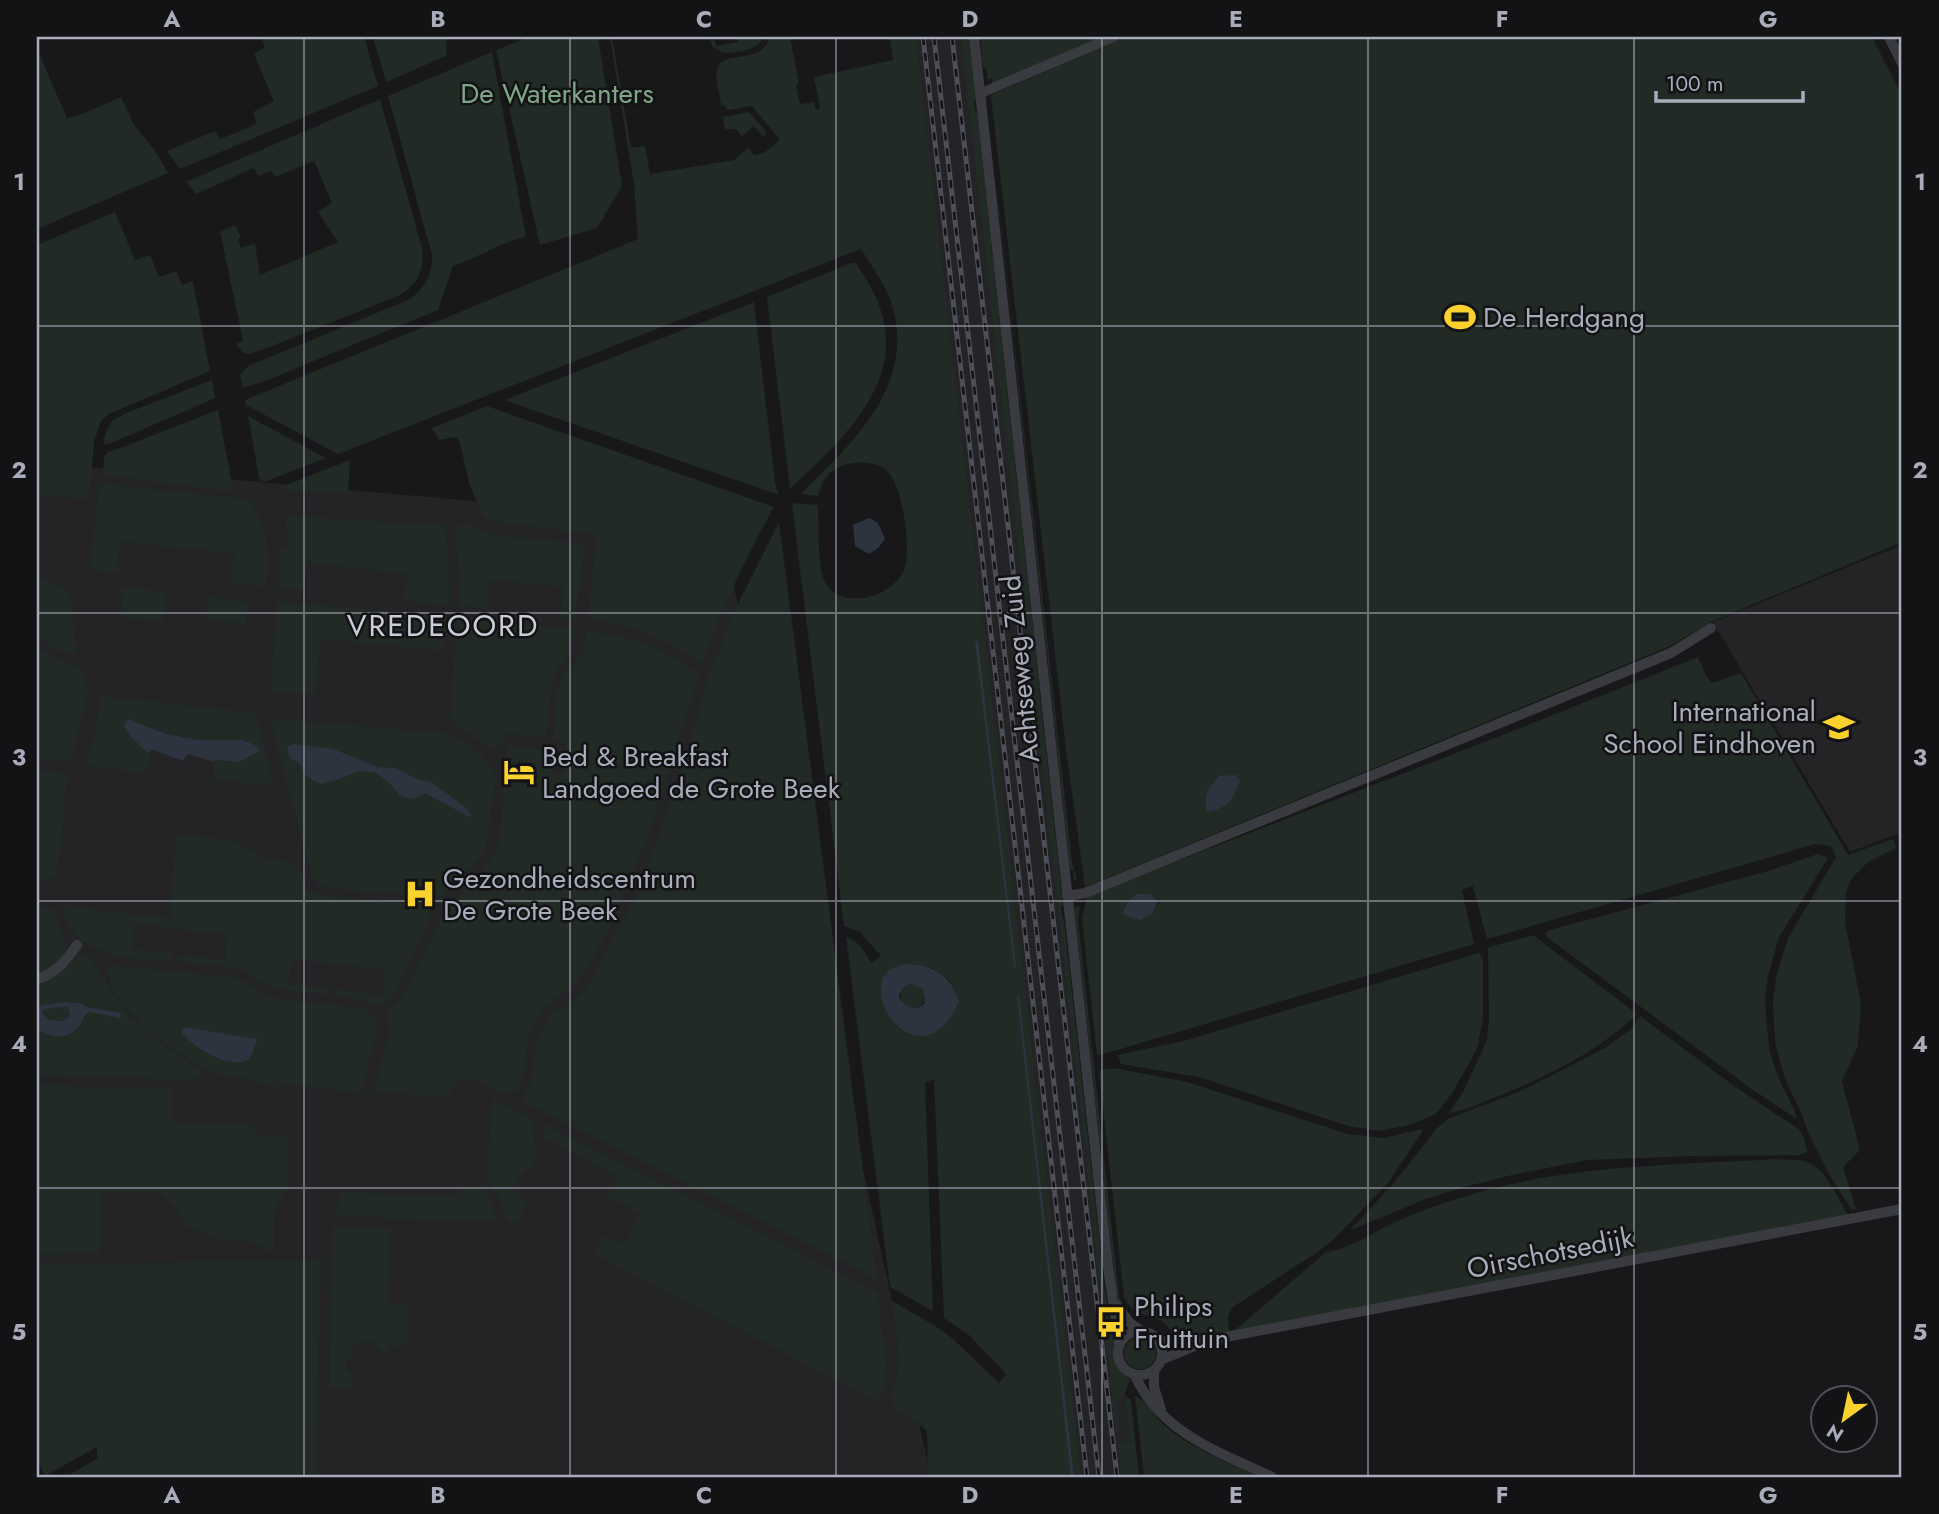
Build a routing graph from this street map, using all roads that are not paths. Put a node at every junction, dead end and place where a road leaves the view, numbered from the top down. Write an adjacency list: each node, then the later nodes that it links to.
1 (974, 37): 5 (street, Achtseweg Zuid)
2 (1114, 37): 5 (street)
3 (1889, 37): 4 (street)
4 (1902, 63)
5 (981, 93): 7 (street, Achtseweg Zuid)
6 (1710, 628): 7 (street)
7 (1068, 896): 11 (street, Achtseweg Zuid)
8 (77, 945): 9 (street)
9 (37, 979)
10 (1902, 1209): 14 (street, Oirschotsedijk)
11 (1112, 1297): 12 (street); 15 (street, Achtseweg Zuid)
12 (1140, 1330): 13 (street); 15 (street)
13 (1159, 1341): 14 (street, Oirschotsedijk); 16 (street)
14 (1206, 1341): 16 (street, Oirschotsedijk)
15 (1119, 1342): 18 (street)
16 (1161, 1360): 17 (street)
17 (1154, 1370): 18 (street); 19 (street)
18 (1134, 1374): 19 (street)
19 (1167, 1420): 20 (street)
20 (1272, 1477)

